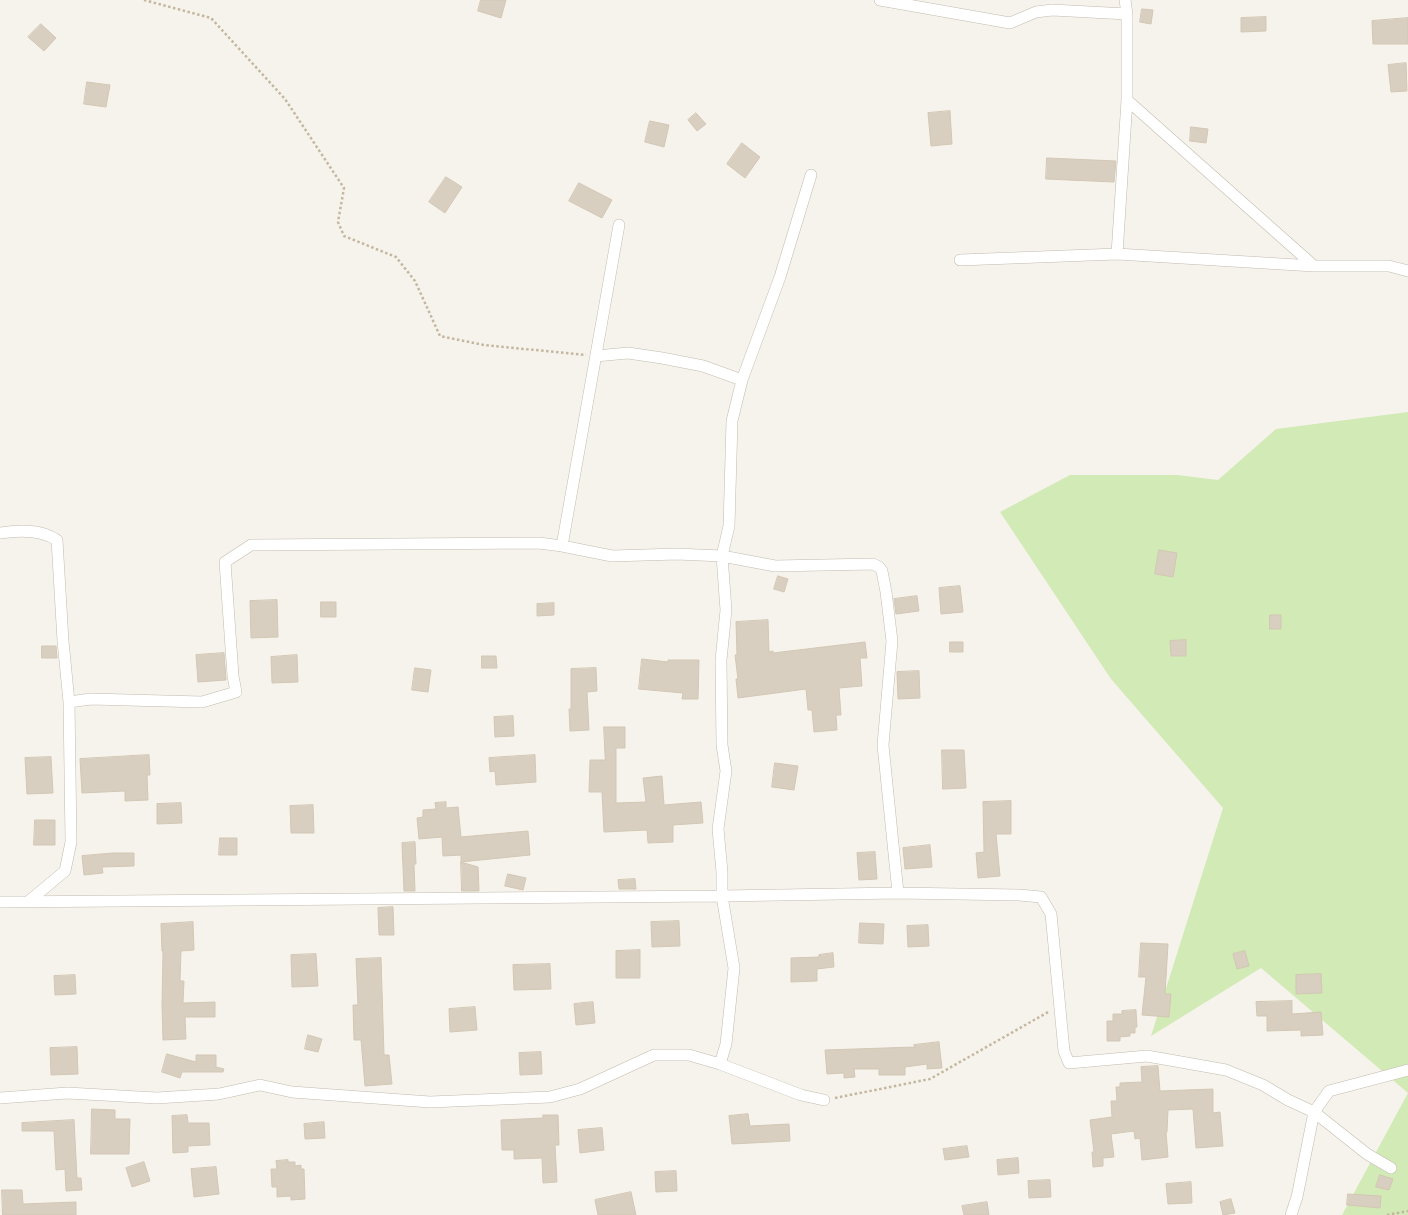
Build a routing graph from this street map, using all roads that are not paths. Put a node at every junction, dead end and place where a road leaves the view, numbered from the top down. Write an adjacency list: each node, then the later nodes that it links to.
1 (880, 0): 3 (street)
2 (1125, 0): 3 (street)
3 (1127, 14): 4 (street)
4 (1127, 100): 7 (street); 9 (street)
5 (811, 175): 12 (street)
6 (619, 225): 11 (street)
7 (1117, 254): 8 (street); 9 (street)
8 (960, 260)
9 (1314, 266): 10 (street)
10 (1408, 271)
11 (596, 356): 12 (street); 14 (street)
12 (742, 380): 15 (street)
13 (0, 532): 16 (street)
14 (562, 546): 15 (street); 16 (street)
15 (722, 556): 17 (street); 18 (street)
16 (69, 702): 19 (street)
17 (898, 893): 18 (street); 25 (street)
18 (722, 896): 19 (street); 21 (street)
19 (28, 901): 20 (street)
20 (0, 902)
21 (720, 1064): 23 (street); 24 (street)
22 (1408, 1070): 25 (street)
23 (0, 1098)
24 (824, 1100)
25 (1314, 1112): 26 (street); 27 (street)
26 (1391, 1168)
27 (1291, 1215)

